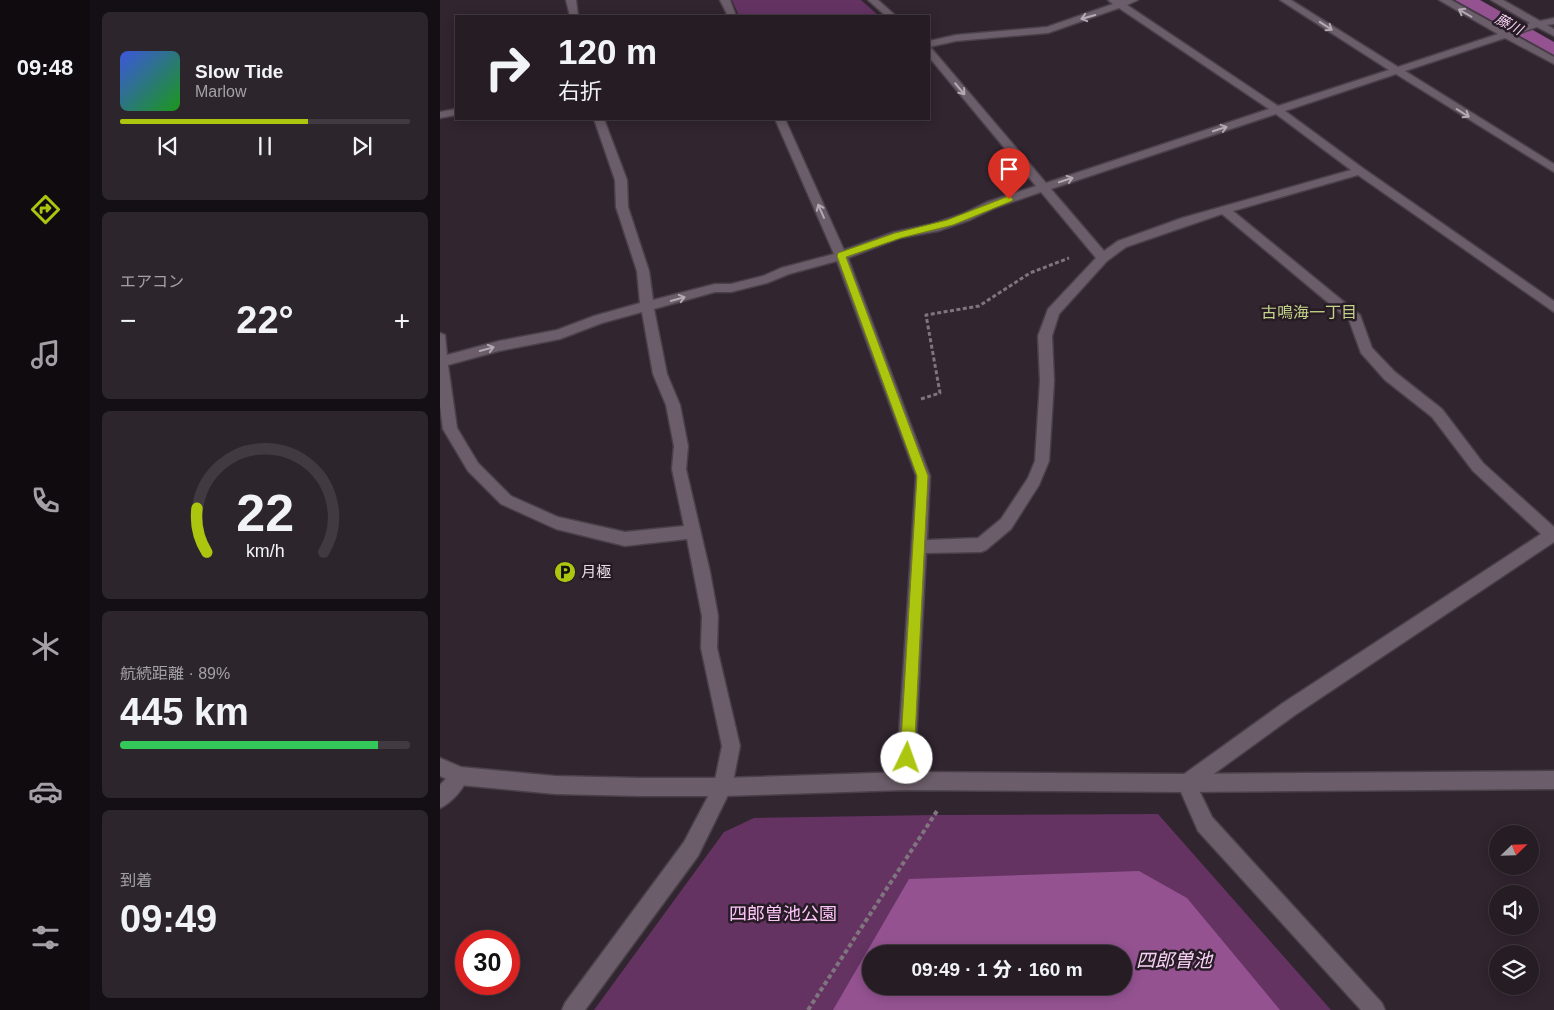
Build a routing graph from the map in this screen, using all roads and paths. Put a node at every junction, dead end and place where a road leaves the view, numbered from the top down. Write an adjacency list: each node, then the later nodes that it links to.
1 (571, 0): 9 (street)
2 (725, 0): 10 (street)
3 (873, 0): 11 (street)
4 (1133, 0): 8 (street)
5 (1285, 0): 19 (street, one-way to 19)
6 (1444, 0): 15 (street, one-way to 6)
7 (1496, 0): 13 (street)
8 (1117, 2): 16 (street, one-way to 16); 20 (street)
9 (574, 15)
10 (732, 15)
11 (890, 15)
12 (1554, 21): 13 (street)
13 (1534, 25): 14 (street); 15 (street)
14 (1554, 33)
15 (1508, 34): 18 (street); 19 (street)
16 (930, 44)
17 (930, 52): 27 (street, one-way to 27)
18 (1554, 62)
19 (1395, 71): 20 (street); 25 (street, one-way to 25)
20 (1277, 110): 26 (street); 27 (street, one-way to 20)
21 (455, 112): 22 (street)
22 (440, 115)
23 (599, 120): 31 (street)
24 (780, 120): 30 (street, one-way to 24)
25 (1554, 169)
26 (1360, 171): 28 (street); 32 (street)
27 (1044, 187): 29 (street); 30 (street)
28 (1224, 210): 29 (street); 37 (street)
29 (1099, 253): 35 (path); 38 (street)
30 (841, 256): 31 (street, one-way to 30); 35 (street)
31 (647, 307): 34 (street, one-way to 31); 36 (street)
32 (1554, 307)
33 (440, 338): 34 (street)
34 (440, 361): 36 (street)
35 (898, 407): 38 (street)
36 (693, 532): 44 (street)
37 (1553, 534): 43 (street)
38 (919, 547): 42 (street)
39 (440, 767): 40 (street)
40 (460, 776): 44 (street); 45 (street)
41 (1554, 780): 43 (street)
42 (905, 781): 43 (street); 44 (street)
43 (1186, 783): 49 (street)
44 (723, 787): 47 (street)
45 (440, 799)
46 (937, 811): 48 (path)
47 (572, 1010)
48 (808, 1010)
49 (1375, 1010)

